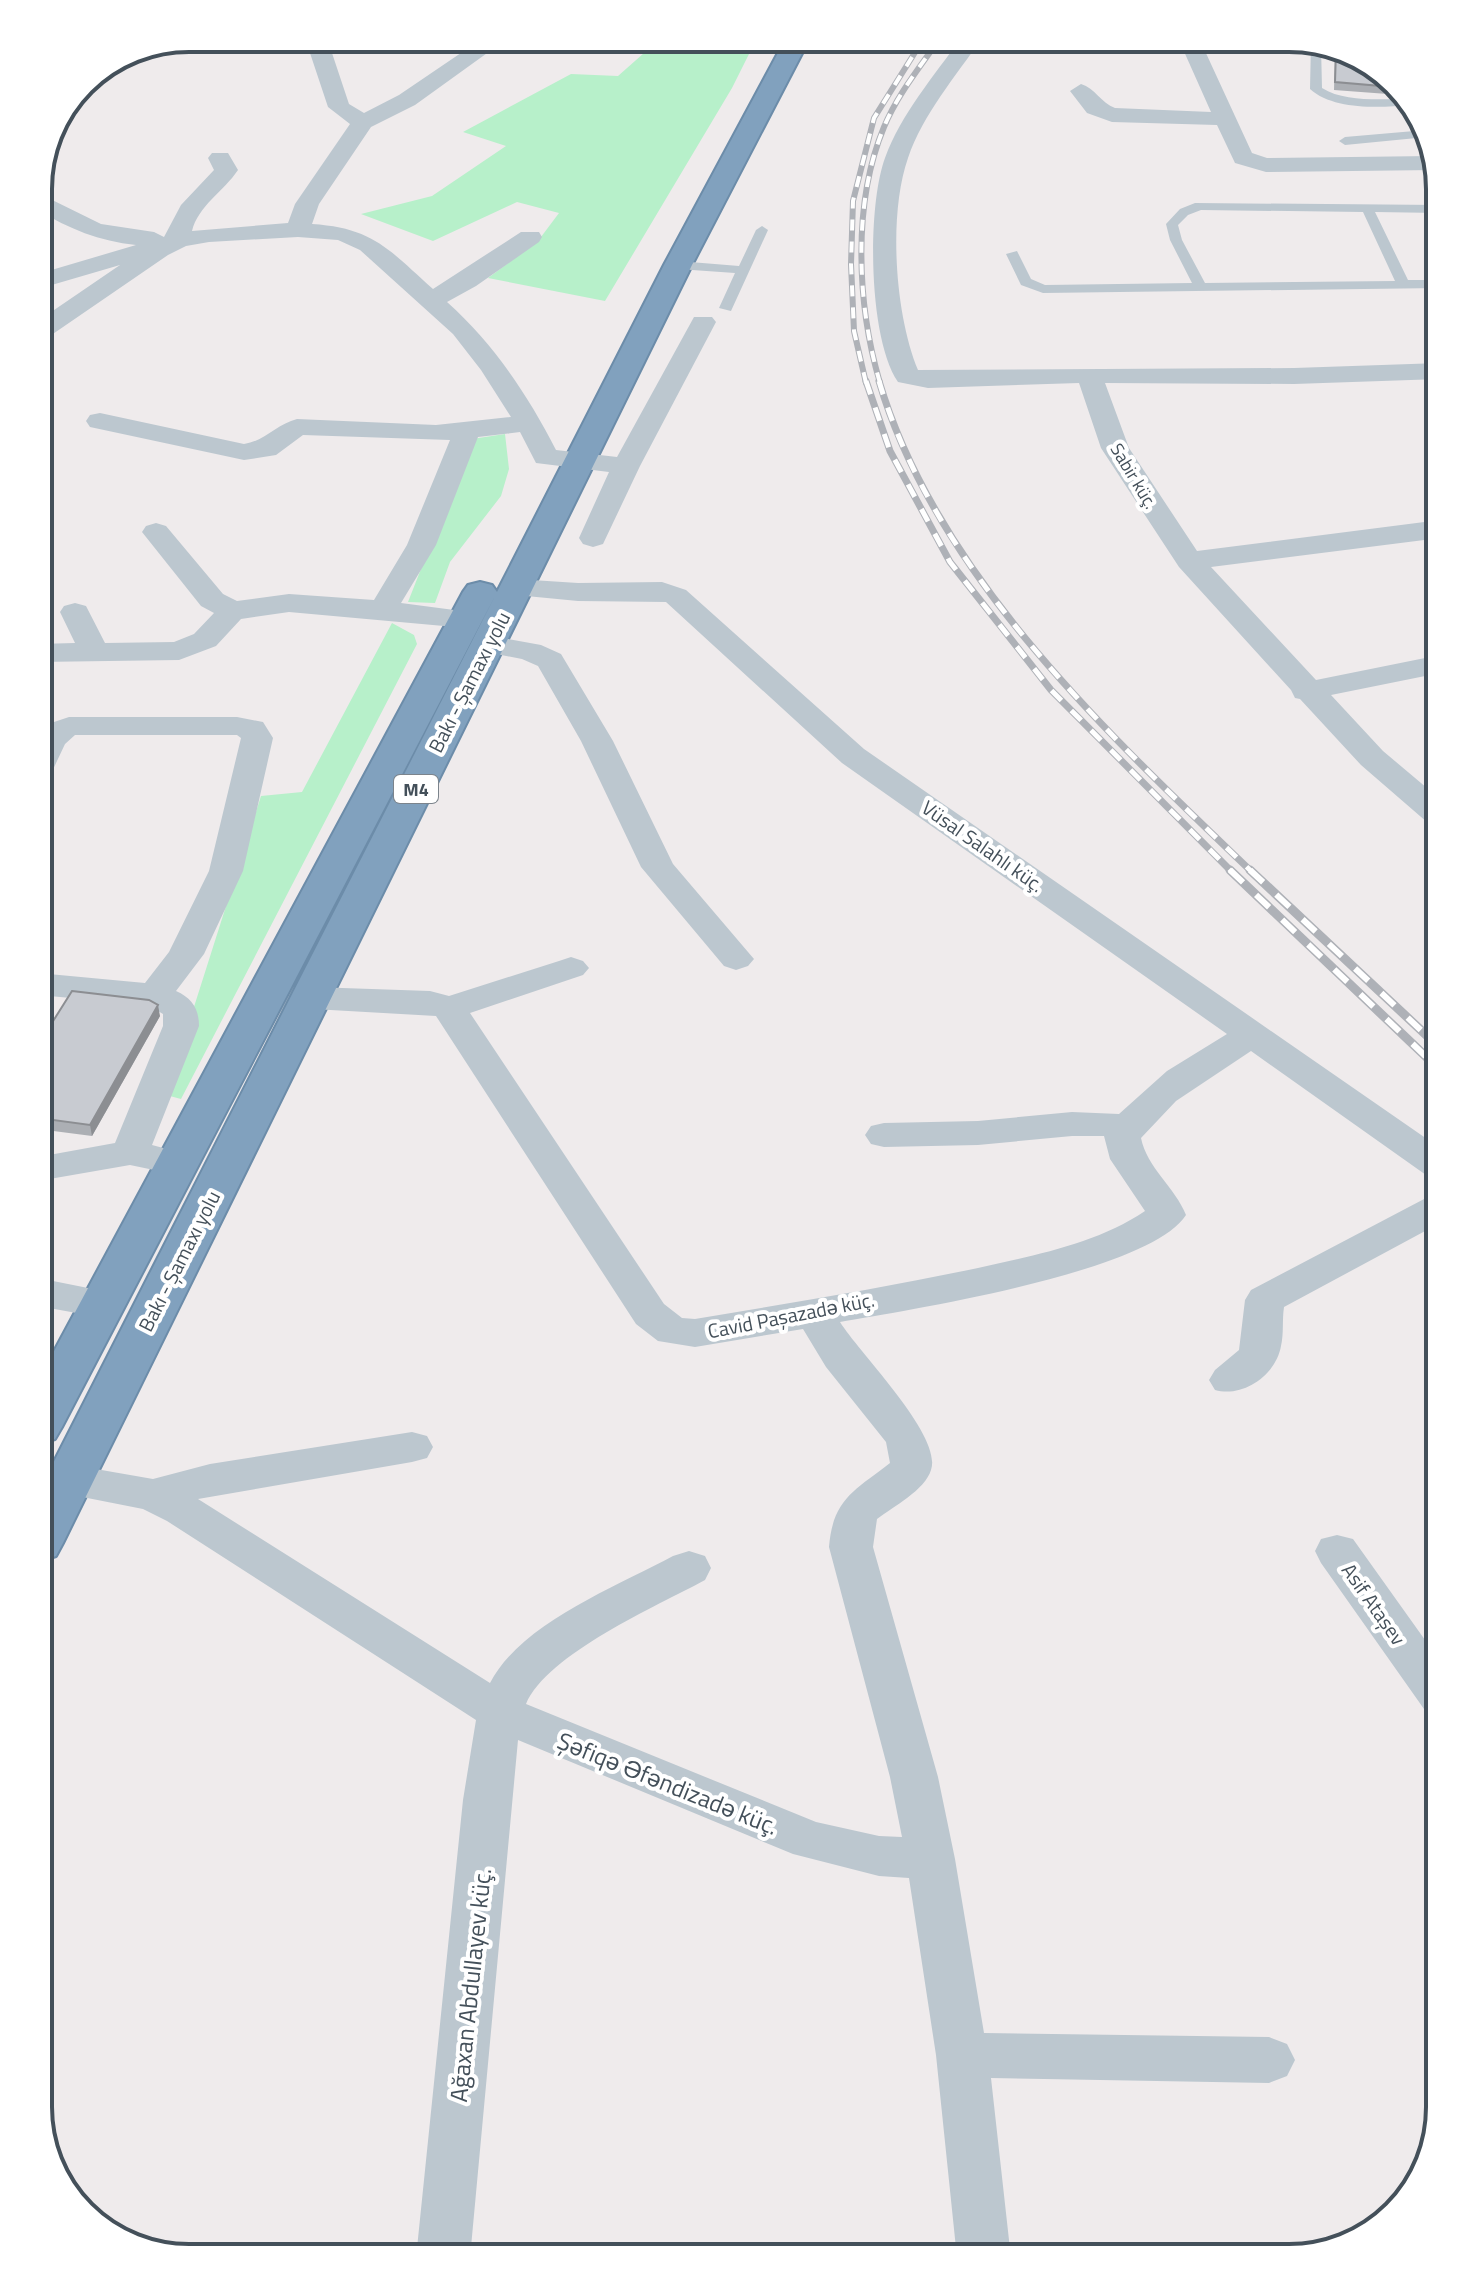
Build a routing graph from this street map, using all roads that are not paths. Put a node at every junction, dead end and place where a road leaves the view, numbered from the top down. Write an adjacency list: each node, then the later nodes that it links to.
1 (321, 52): 11 (street)
2 (477, 52): 11 (street)
3 (766, 52): 38 (highway, Bakı - Şamaxı yolu / M4)
4 (791, 52): 24 (highway, Bakı - Şamaxı yolu / M4)
5 (962, 52): 34 (street)
6 (1195, 52): 10 (street)
7 (1315, 55): 9 (lane)
8 (1081, 91): 10 (street)
9 (1394, 101)
10 (1226, 119): 15 (street)
11 (363, 122): 19 (street)
12 (1415, 134): 13 (lane)
13 (1345, 141)
14 (220, 158): 22 (street)
15 (1423, 163)
16 (52, 208): 22 (street)
17 (1367, 208): 18 (lane); 28 (lane); 29 (lane)
18 (1426, 209)
19 (298, 230): 22 (street); 30 (street)
20 (762, 230): 25 (lane)
21 (530, 237): 30 (street)
22 (179, 240): 26 (street); 32 (street)
23 (1012, 254): 29 (lane)
24 (678, 265): 25 (lane); 38 (highway, Bakı - Şamaxı yolu / M4)
25 (743, 270): 31 (lane)
26 (52, 278)
27 (1426, 284): 28 (lane)
28 (1404, 285): 29 (lane)
29 (1201, 287)
30 (430, 301): 36 (street)
31 (714, 315): 39 (street)
32 (52, 323)
33 (1426, 371): 34 (street)
34 (1091, 375): 43 (street, Sabir küç.)
35 (100, 421): 37 (street)
36 (529, 423): 37 (street); 38 (street)
37 (467, 432): 45 (street)
38 (565, 460): 39 (street); 44 (highway, Bakı - Şamaxı yolu / M4); 48 (highway, Bakı - Şamaxı yolu / M4)
39 (626, 466): 42 (street)
40 (1426, 531): 43 (street)
41 (156, 532): 46 (street)
42 (593, 538)
43 (1189, 561): 52 (street, Sabir küç.)
44 (516, 588): 48 (highway, Bakı - Şamaxı yolu / M4); 61 (street, Vüsal Salahlı küç.)
45 (382, 610): 46 (street); 48 (street)
46 (232, 611): 50 (street)
47 (75, 612): 50 (street)
48 (476, 632): 55 (street); 59 (highway, Bakı - Şamaxı yolu / M4); 66 (highway, Bakı - Şamaxı yolu / M4)
49 (52, 653): 50 (street)
50 (95, 653)
51 (1426, 667): 52 (street)
52 (1306, 691): 54 (street, Sabir küç.)
53 (52, 738): 58 (street)
54 (1426, 804)
55 (736, 959)
56 (571, 968): 60 (street)
57 (52, 985): 58 (street)
58 (155, 995): 64 (street)
59 (313, 998): 60 (street); 75 (highway, Bakı - Şamaxı yolu / M4)
60 (449, 1008): 71 (street, Cavid Paşazadə küç.)
61 (1253, 1035): 62 (street); 65 (street, Vüsal Salahlı küç.)
62 (1127, 1128): 63 (street); 71 (street, Cavid Paşazadə küç.)
63 (884, 1135)
64 (130, 1153): 66 (street); 67 (street)
65 (1426, 1156)
66 (177, 1163): 70 (highway, Bakı - Şamaxı yolu / M4)
67 (52, 1167)
68 (1426, 1214): 72 (street)
69 (52, 1295): 70 (street)
70 (104, 1304): 73 (highway, Bakı - Şamaxı yolu / M4)
71 (812, 1311): 82 (street)
72 (1230, 1380)
73 (52, 1401)
74 (412, 1447): 76 (street)
75 (67, 1480): 76 (street, Şəfiqə Əfəndizadə küç.); 77 (highway, Bakı - Şamaxı yolu / M4)
76 (153, 1495): 81 (street, Şəfiqə Əfəndizadə küç.)
77 (52, 1513)
78 (1337, 1551): 80 (street, Asif Ataşev)
79 (689, 1568): 81 (street, Ağaxan Abdullayev küç.)
80 (1426, 1676)
81 (501, 1713): 82 (street, Şəfiqə Əfəndizadə küç.); 85 (street, Ağaxan Abdullayev küç.)
82 (931, 1859): 83 (street)
83 (962, 2055): 84 (street); 86 (street)
84 (1269, 2060)
85 (444, 2244)
86 (982, 2244)

